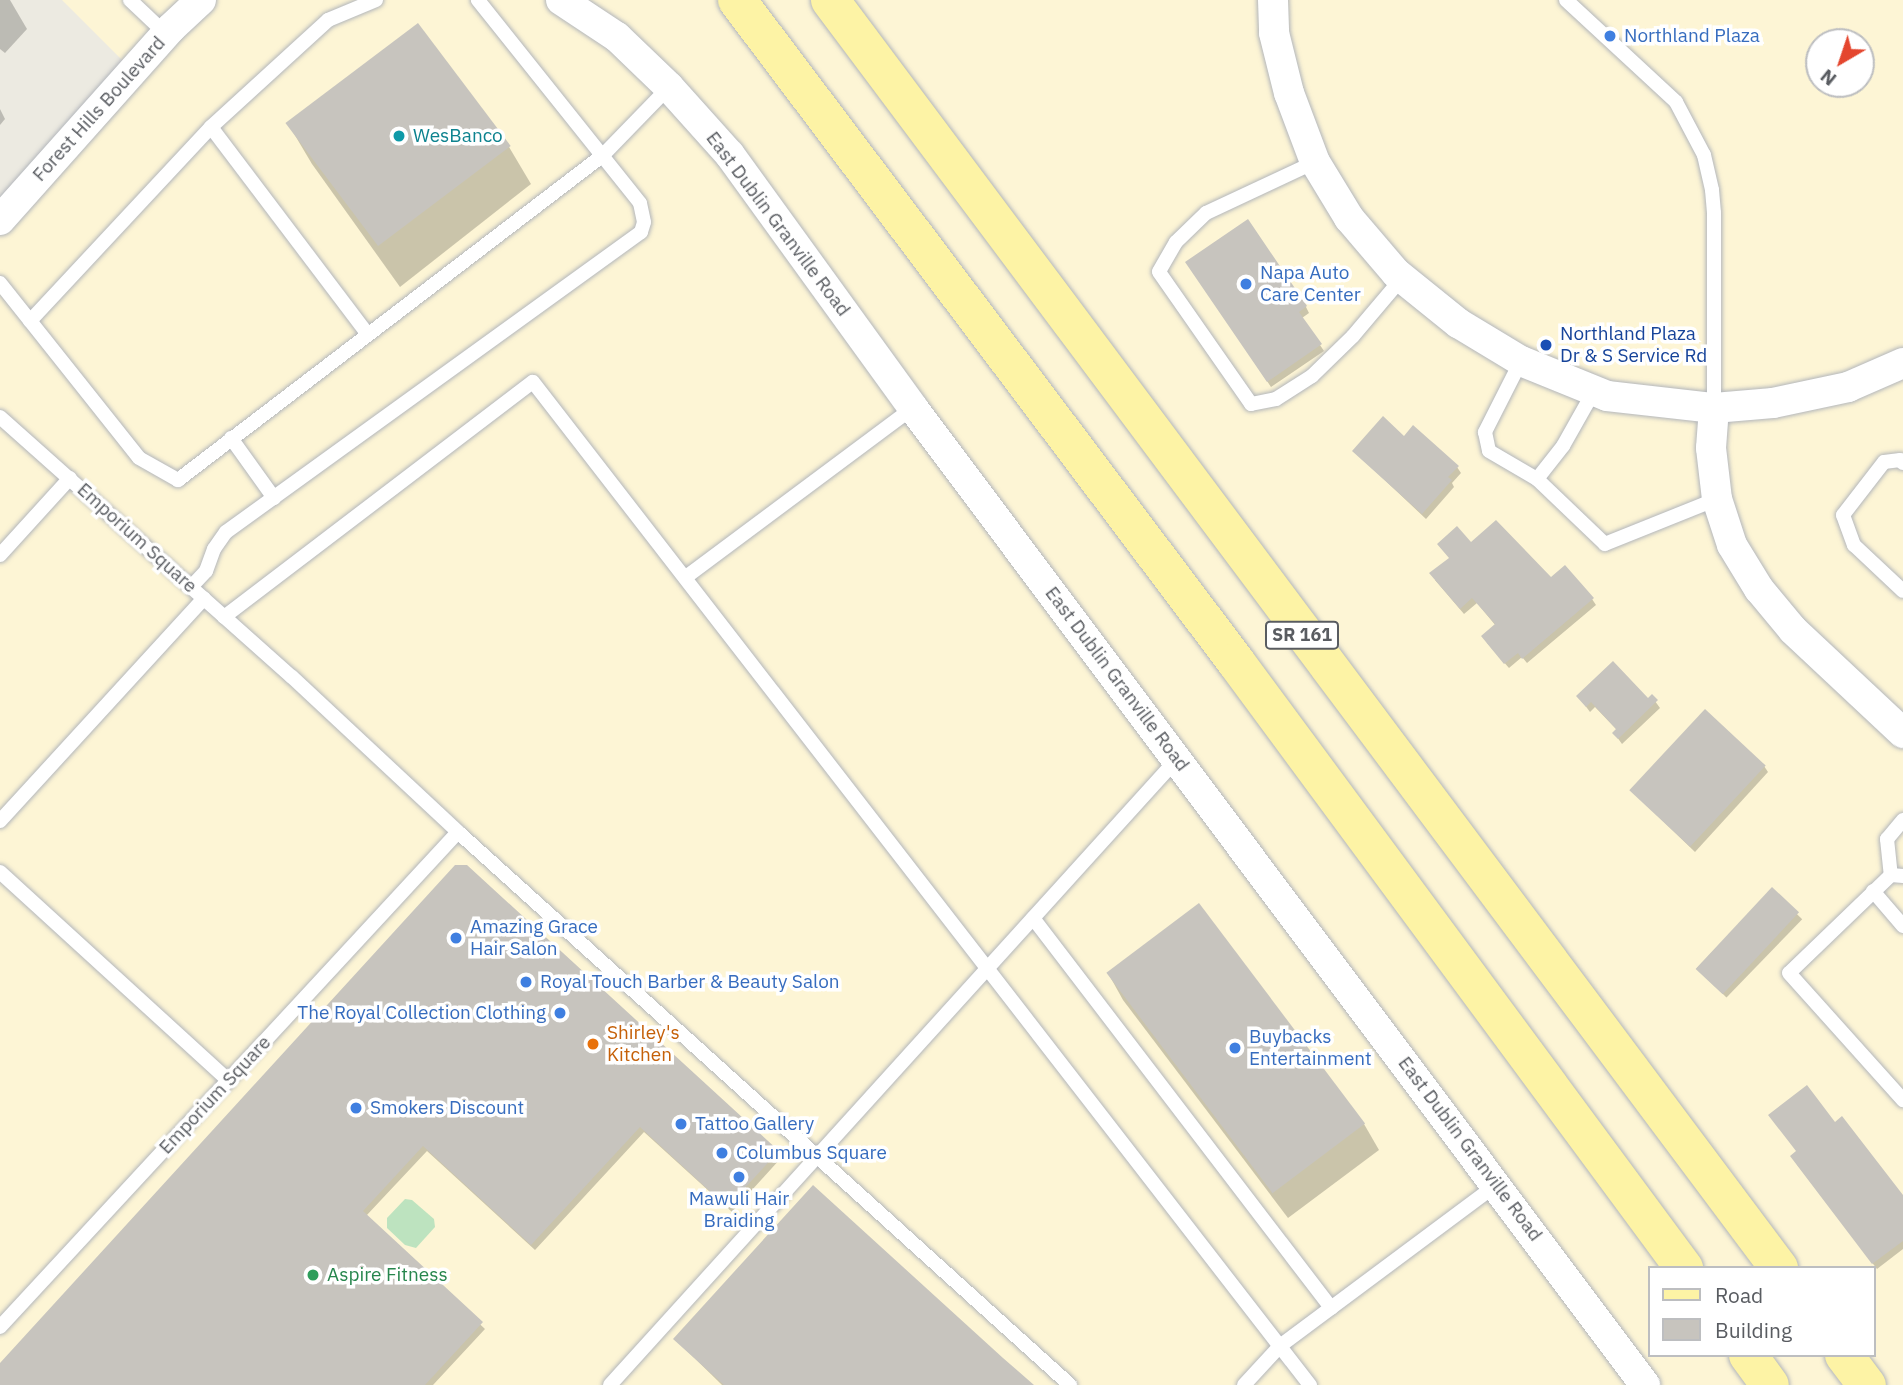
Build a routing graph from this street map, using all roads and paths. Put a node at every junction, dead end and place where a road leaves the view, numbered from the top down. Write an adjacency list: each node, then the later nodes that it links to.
1 (130, 0): 11 (lane)
2 (201, 0): 11 (street, Forest Hills Boulevard)
3 (376, 0): 13 (lane)
4 (478, 0): 14 (lane)
5 (561, 0): 12 (street, East Dublin Granville Road)
6 (737, 0): 55 (main road)
7 (799, 0): 16 (main road)
8 (830, 0): 16 (main road, SR 161)
9 (1273, 0): 15 (street)
10 (1566, 0): 26 (lane)
11 (166, 34): 17 (street, Forest Hills Boulevard)
12 (669, 87): 14 (lane); 25 (street, East Dublin Granville Road)
13 (211, 127): 20 (lane); 21 (lane)
14 (602, 156): 21 (lane); 32 (lane)
15 (1315, 162): 18 (street); 18 (lane)
16 (981, 203): 56 (main road, SR 161)
17 (0, 220)
18 (1402, 278): 22 (street)
19 (0, 283): 20 (lane)
20 (30, 321): 28 (lane)
21 (367, 333): 28 (lane)
22 (1521, 361): 24 (street); 31 (lane)
23 (1903, 363): 26 (street)
24 (1594, 391): 26 (street); 31 (lane)
25 (914, 408): 35 (lane); 41 (street, East Dublin Granville Road)
26 (1714, 408): 33 (street)
27 (0, 418): 30 (lane, Emporium Square)
28 (231, 438): 32 (lane)
29 (1903, 463): 37 (lane)
30 (70, 478): 34 (lane); 36 (lane, Emporium Square)
31 (1537, 479): 33 (lane)
32 (274, 498): 36 (lane)
33 (1717, 499): 40 (street)
34 (0, 555)
35 (686, 577): 39 (lane); 50 (lane)
36 (191, 587): 38 (lane, Emporium Square)
37 (1903, 591)
38 (204, 598): 39 (lane, Emporium Square); 43 (lane)
39 (224, 617): 44 (lane, Emporium Square)
40 (1903, 733)
41 (1177, 759): 48 (lane); 54 (street, East Dublin Granville Road)
42 (1903, 820): 46 (lane)
43 (0, 821)
44 (458, 832): 51 (lane, Emporium Square); 53 (lane, Emporium Square)
45 (0, 872): 51 (lane)
46 (1897, 876): 47 (lane)
47 (1873, 891): 49 (lane); 52 (lane)
48 (1033, 918): 50 (lane); 57 (lane)
49 (1903, 926)
50 (988, 969): 53 (lane); 59 (lane)
51 (229, 1081): 58 (lane, Emporium Square)
52 (1903, 1100)
53 (817, 1157): 62 (lane); 63 (lane)
54 (1497, 1184): 57 (lane); 66 (street, East Dublin Granville Road)
55 (1683, 1266)
56 (1778, 1266)
57 (1331, 1308): 59 (lane)
58 (0, 1327)
59 (1280, 1346): 64 (lane); 65 (lane)
60 (1749, 1357): 67 (main road)
61 (1846, 1357): 68 (main road)
62 (610, 1385)
63 (1070, 1385)
64 (1244, 1385)
65 (1310, 1385)
66 (1645, 1385)
67 (1770, 1385)
68 (1867, 1385)

